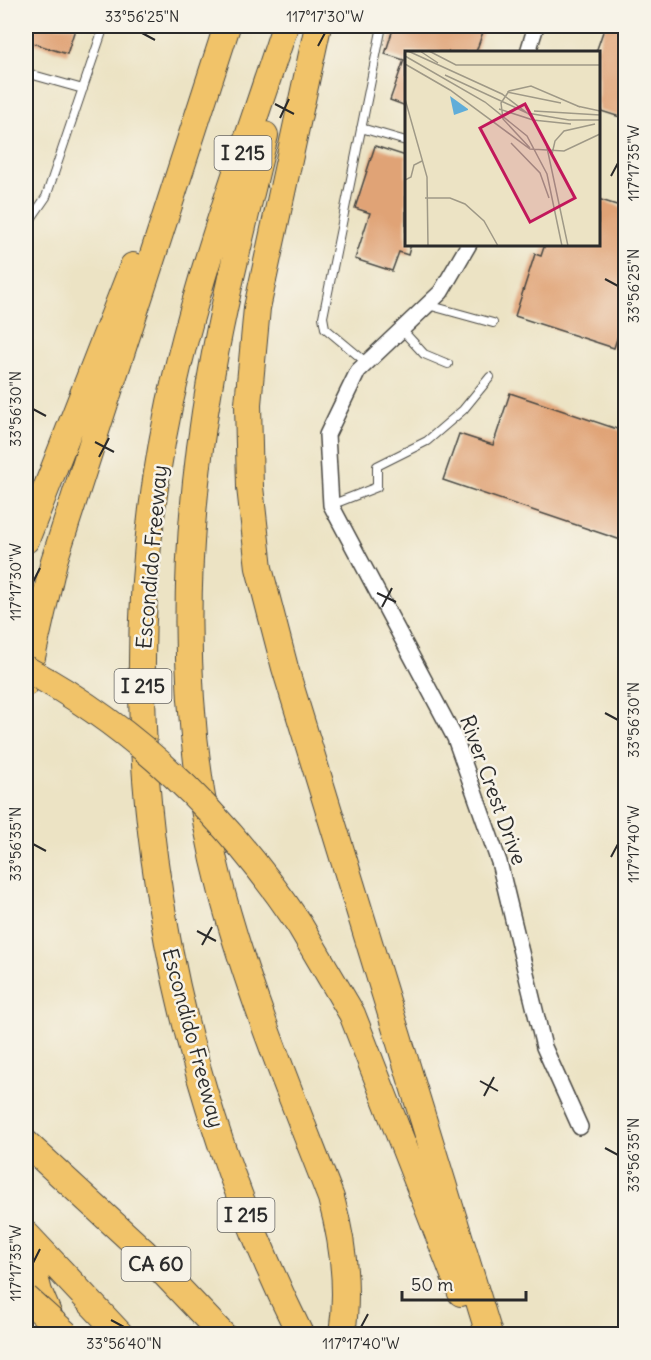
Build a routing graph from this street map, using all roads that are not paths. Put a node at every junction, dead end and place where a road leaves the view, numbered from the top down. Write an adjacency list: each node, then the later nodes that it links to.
1 (104, 26): 10 (lane)
2 (227, 26): 22 (highway); 24 (highway, I 215)
3 (285, 26): 34 (highway, Escondido Freeway / I 215)
4 (291, 26): 35 (highway)
5 (318, 26): 37 (highway)
6 (382, 26): 11 (lane)
7 (536, 26): 8 (street)
8 (528, 51)
9 (26, 73): 10 (lane)
10 (83, 89): 13 (lane)
11 (362, 128): 12 (lane); 18 (lane)
12 (405, 141)
13 (26, 226)
14 (468, 246): 15 (street, River Crest Drive)
15 (428, 305): 16 (lane); 17 (street, River Crest Drive)
16 (493, 323)
17 (402, 330): 18 (street, River Crest Drive); 19 (lane)
18 (367, 363): 21 (street, River Crest Drive)
19 (448, 364)
20 (490, 377): 21 (lane)
21 (331, 505): 25 (street, River Crest Drive)
22 (26, 540)
23 (26, 669): 36 (highway, bridge)
24 (26, 683)
25 (580, 1127)
26 (26, 1143): 33 (highway, CA 60)
27 (26, 1234): 32 (highway)
28 (26, 1243): 30 (highway)
29 (26, 1298): 31 (highway, bridge)
30 (57, 1335)
31 (66, 1335)
32 (120, 1335)
33 (222, 1335)
34 (300, 1335)
35 (342, 1335)
36 (478, 1335)
37 (489, 1335)

